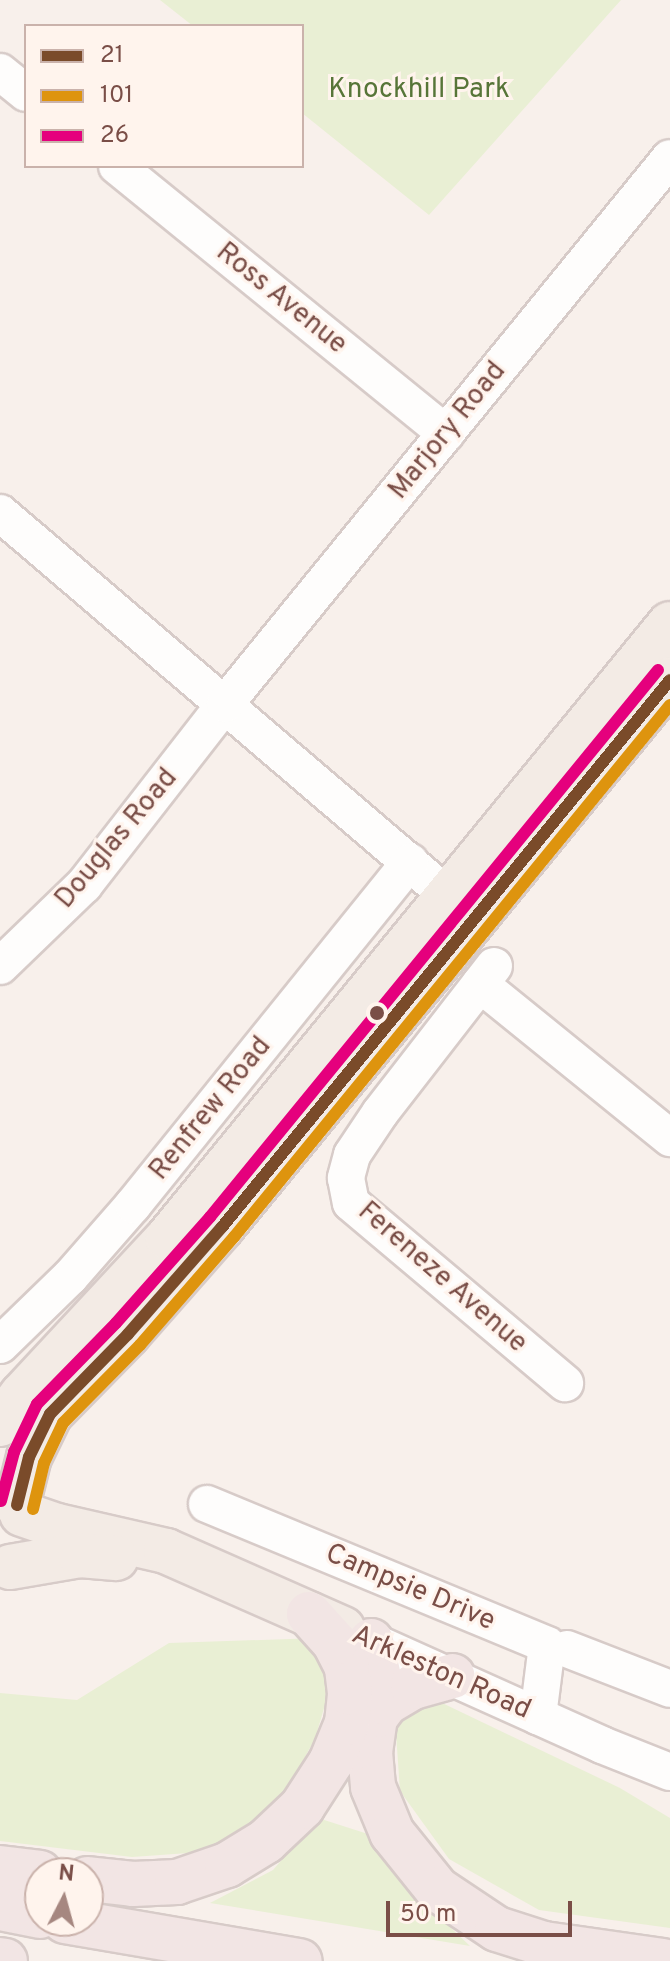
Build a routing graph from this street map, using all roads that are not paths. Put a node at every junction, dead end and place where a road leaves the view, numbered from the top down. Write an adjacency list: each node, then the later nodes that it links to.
1 (0, 72): 2 (street)
2 (24, 91)
3 (670, 158): 5 (street, Marjory Road)
4 (119, 168): 5 (street, Ross Avenue)
5 (446, 433): 9 (street, Marjory Road)
6 (0, 513): 9 (street)
7 (670, 624): 11 (main road, Renfrew Road)
8 (670, 680): 11 (main road, Renfrew Road)
9 (225, 704): 10 (street); 12 (street, Douglas Road)
10 (410, 862): 11 (street); 14 (street, Renfrew Road)
11 (461, 906): 16 (main road, Renfrew Road); 17 (main road, Renfrew Road)
12 (0, 966)
13 (670, 1138): 15 (street, Fereneze Avenue)
14 (0, 1345)
15 (565, 1383)
16 (0, 1424)
17 (13, 1503): 19 (main road, Arkleston Road); 20 (main road, Renfrew Road)
18 (207, 1504): 27 (street, Campsie Drive)
19 (214, 1571): 20 (main road, Arkleston Road); 21 (main road, Arkleston Road)
20 (3, 1578)
21 (309, 1614): 22 (main road, Arkleston Road); 31 (highway)
22 (371, 1641): 24 (street, Arkleston Road); 26 (highway)
23 (567, 1649): 25 (street)
24 (453, 1676): 26 (highway); 27 (street, Arkleston Road)
25 (670, 1689)
26 (377, 1715): 36 (highway)
27 (538, 1716): 28 (street, Arkleston Road)
28 (670, 1772)
29 (0, 1868): 30 (highway)
30 (24, 1871)
31 (104, 1881)
32 (0, 1908): 33 (highway)
33 (24, 1913)
34 (104, 1928): 35 (highway)
35 (300, 1961)
36 (663, 1961)

